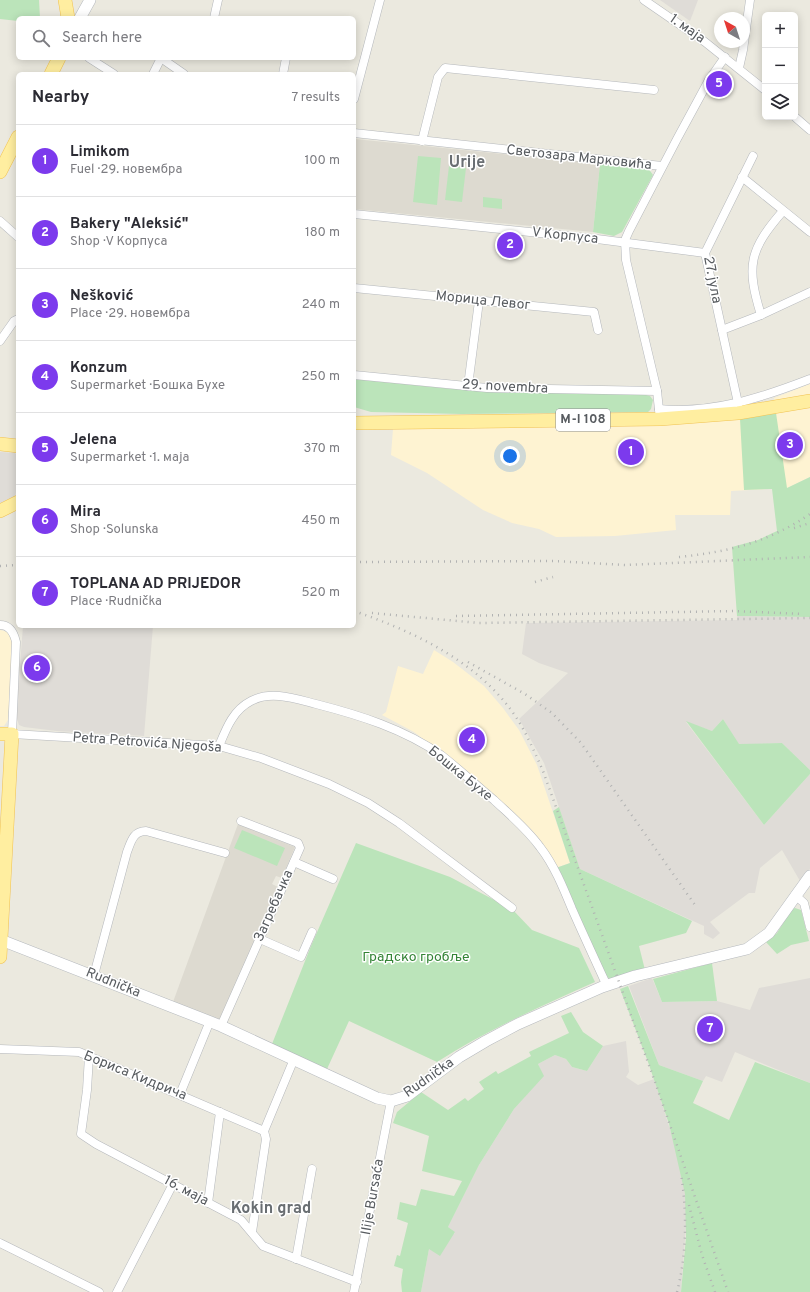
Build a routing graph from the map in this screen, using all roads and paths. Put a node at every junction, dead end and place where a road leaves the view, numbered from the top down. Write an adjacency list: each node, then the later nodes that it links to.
1 (65, 0): 7 (main road)
2 (90, 0): 8 (street)
3 (218, 0): 9 (street)
4 (380, 0): 24 (street)
5 (644, 0): 10 (street, 1. маја)
6 (750, 0): 16 (street)
7 (68, 16)
8 (81, 16)
9 (214, 16)
10 (724, 57): 16 (street, 1. маја); 31 (street)
11 (58, 60): 17 (main road)
12 (92, 60): 18 (street)
13 (160, 60): 19 (street)
14 (164, 60): 20 (street)
15 (286, 60): 21 (street)
16 (739, 68): 22 (street, 1. маја)
17 (52, 72)
18 (111, 72)
19 (154, 72)
20 (181, 72)
21 (283, 72)
22 (762, 87)
23 (654, 90): 29 (street)
24 (356, 91)
25 (798, 120): 26 (street)
26 (810, 130)
27 (356, 133): 29 (street, Светозара Марковића)
28 (16, 141): 32 (main road)
29 (422, 141): 31 (street, Светозара Марковића)
30 (753, 156): 33 (street, 27. јула)
31 (662, 166): 39 (street)
32 (0, 172)
33 (742, 177): 34 (street); 40 (street, 27. јула)
34 (782, 211): 37 (street); 44 (street)
35 (356, 214): 39 (street, V Корпуса)
36 (0, 222): 38 (street)
37 (810, 232)
38 (16, 236)
39 (625, 243): 40 (street, V Корпуса); 52 (street)
40 (705, 253): 47 (street, 27. јула)
41 (356, 288): 43 (street, Морица Левог)
42 (810, 292): 44 (street)
43 (479, 301): 46 (street, Морица Левог); 51 (street)
44 (761, 315): 47 (street)
45 (16, 320): 48 (street)
46 (598, 330)
47 (722, 330): 54 (street, 27. јула)
48 (0, 341)
49 (356, 375): 51 (street, 29. novembra)
50 (810, 379): 54 (street)
51 (468, 386): 52 (street, 29. novembra)
52 (657, 391): 55 (street)
53 (810, 401): 54 (main road, M-I 108)
54 (738, 408): 55 (main road, M-I 108)
55 (659, 414): 56 (main road, M-I 108)
56 (356, 423)
57 (16, 503): 58 (main road)
58 (0, 511)
59 (0, 625): 60 (street)
60 (6, 734): 61 (street, Petra Petrovića Njegoša); 72 (main road)
61 (219, 746): 68 (street, Petra Petrovića Njegoša); 75 (street, Бошка Бухе)
62 (241, 821): 64 (street, Загребачка)
63 (225, 854): 74 (street)
64 (294, 862): 66 (street); 71 (street, Загребачка)
65 (810, 876): 67 (street, Rudnička)
66 (332, 879)
67 (795, 895): 69 (street); 75 (street, Rudnička)
68 (512, 908)
69 (810, 927)
70 (312, 932): 71 (street)
71 (260, 939): 77 (street, Загребачка)
72 (0, 940): 73 (main road); 74 (street, Rudnička)
73 (0, 957)
74 (94, 975): 76 (street, Rudnička)
75 (607, 986): 82 (street, Rudnička)
76 (210, 1021): 77 (street, Rudnička); 81 (street)
77 (221, 1026): 80 (street, Rudnička)
78 (0, 1048): 79 (street, Бориса Kидрича)
79 (89, 1056): 81 (street, Бориса Kидрича); 86 (street, 16. маја)
80 (294, 1059): 82 (street, Rudnička); 84 (street)
81 (180, 1094): 83 (street, Бориса Kидрича)
82 (391, 1101): 91 (street, Ilije Bursaća)
83 (220, 1112): 84 (street, Бориса Kидрича); 87 (street)
84 (264, 1131): 88 (street)
85 (312, 1169): 90 (street)
86 (173, 1184): 87 (street, 16. маја); 93 (street)
87 (208, 1203): 88 (street, 16. маја)
88 (252, 1232): 90 (street, 16. маја)
89 (0, 1243): 92 (street)
90 (296, 1259): 91 (street, 16. маја)
91 (357, 1282): 94 (street, Ilije Bursaća)
92 (99, 1292)
93 (118, 1292)
94 (354, 1292)

